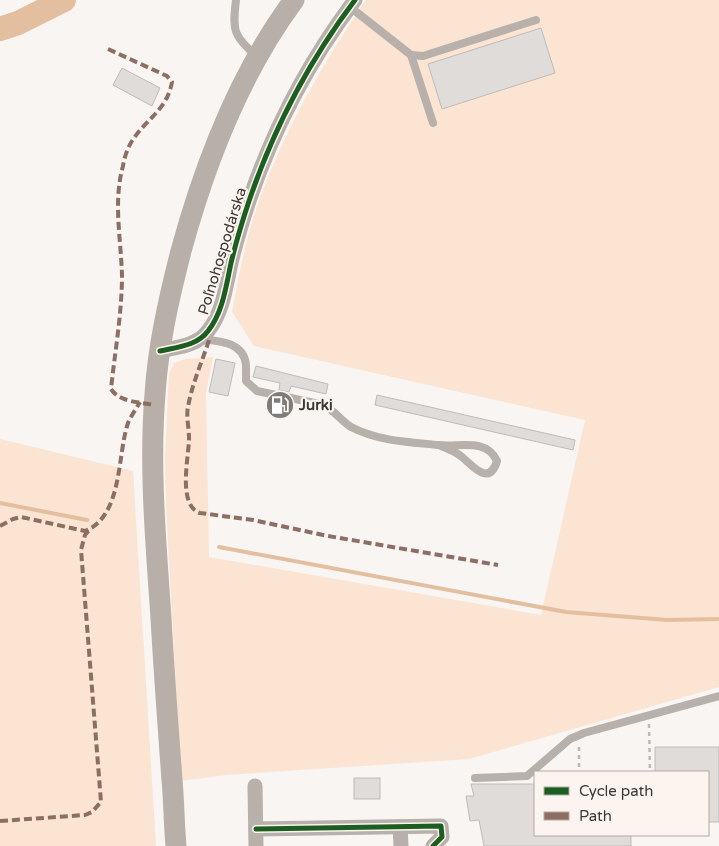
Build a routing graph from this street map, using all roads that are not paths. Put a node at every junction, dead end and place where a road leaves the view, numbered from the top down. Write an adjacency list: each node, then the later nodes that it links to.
1 (236, 0): 8 (lane)
2 (285, 0): 6 (main road)
3 (294, 0): 6 (main road)
4 (352, 3): 7 (lane); 10 (street, Poľnohospodárska)
5 (536, 20): 7 (lane)
6 (275, 25): 8 (main road)
7 (411, 55): 9 (lane)
8 (257, 57): 11 (main road)
9 (433, 123)
10 (202, 339): 11 (street); 12 (lane)
11 (160, 351): 18 (main road)
12 (441, 446): 12 (lane)
13 (719, 696): 14 (lane)
14 (475, 778)
15 (255, 786): 17 (street)
16 (400, 827): 17 (street); 20 (street); 21 (street)
17 (256, 829): 19 (street)
18 (176, 846)
19 (256, 846)
20 (401, 846)
21 (433, 846)

